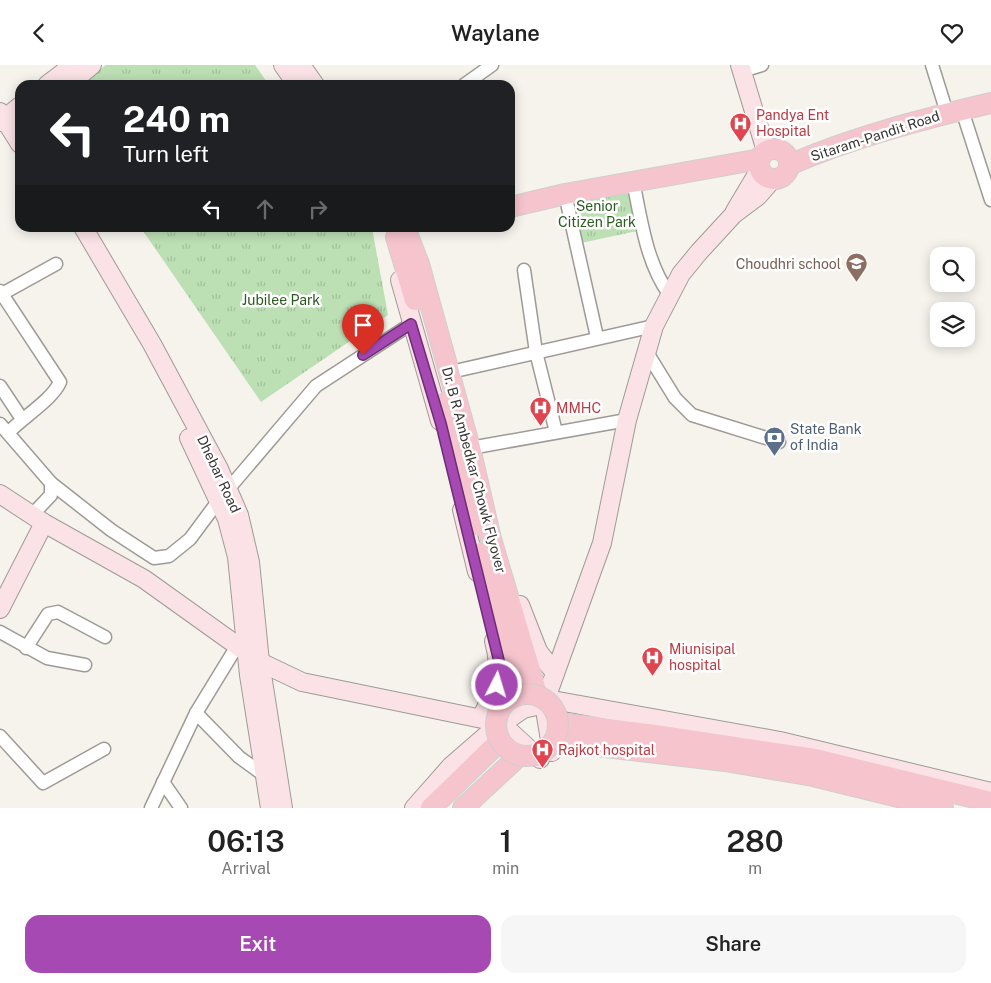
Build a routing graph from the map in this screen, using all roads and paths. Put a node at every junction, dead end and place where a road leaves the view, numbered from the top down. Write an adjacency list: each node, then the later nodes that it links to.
1 (283, 65): 10 (street)
2 (301, 65): 11 (street)
3 (492, 65): 12 (street)
4 (762, 65): 7 (street)
5 (932, 65): 14 (street)
6 (82, 67): 8 (street); 9 (street)
7 (741, 68): 15 (street)
8 (57, 80)
9 (72, 80)
10 (294, 80)
11 (311, 80)
12 (471, 80)
13 (991, 103): 14 (main road, Sitaram-Pandit Road)
14 (955, 112): 15 (main road, Sitaram-Pandit Road); 18 (street)
15 (772, 163): 16 (main road, Sitaram-Pandit Road); 26 (street)
16 (633, 181): 17 (main road, Sitaram-Pandit Road); 26 (street)
17 (565, 194): 19 (main road, Sitaram-Pandit Road); 29 (street)
18 (991, 200)
19 (515, 206)
20 (74, 232): 42 (street, Dhebar Road)
21 (86, 232): 42 (street, Dhebar Road)
22 (401, 235): 27 (street); 32 (street); 51 (main road, Dr. B R Ambedkar Chowk Flyover)
23 (56, 264): 25 (street)
24 (524, 270): 31 (street)
25 (1, 293): 34 (street)
26 (669, 294): 28 (street)
27 (411, 324): 42 (street); 53 (street)
28 (654, 326): 29 (street); 30 (street)
29 (597, 337): 31 (street)
30 (646, 351): 35 (street); 38 (street)
31 (536, 353): 32 (street); 37 (street)
32 (455, 371): 39 (street)
33 (0, 386): 34 (street)
34 (22, 419): 36 (street)
35 (627, 420): 37 (street); 50 (street)
36 (4, 428): 40 (street)
37 (556, 431): 39 (street)
38 (779, 442)
39 (476, 447): 50 (street)
40 (51, 483): 42 (street); 43 (street)
41 (0, 494): 43 (street)
42 (223, 494): 48 (street, Dhebar Road)
43 (38, 519): 44 (street); 48 (street)
44 (2, 598)
45 (0, 632): 47 (street)
46 (105, 637): 47 (street)
47 (26, 648): 49 (street)
48 (248, 654): 52 (street); 53 (street); 59 (street, Dhebar Road); 66 (street, Dhebar Road)
49 (85, 665)
50 (555, 673): 51 (street)
51 (533, 697): 54 (street); 54 (main road, bridge); 56 (street); 56 (main road, bridge); 61 (street)
52 (196, 713): 59 (street); 60 (street)
53 (481, 718): 54 (street)
54 (502, 734): 56 (street); 58 (main road, bridge); 67 (street); 68 (main road)
55 (0, 737): 57 (street)
56 (551, 744): 58 (main road, bridge); 62 (main road); 70 (street); 71 (street); 72 (main road)
57 (104, 749)
58 (520, 755): 69 (main road)
59 (264, 775): 65 (street, Dhebar Road)
60 (163, 782): 63 (street); 64 (street)
61 (991, 791)
62 (991, 802)
63 (151, 808)
64 (182, 808)
65 (270, 808)
66 (283, 808)
67 (414, 808)
68 (431, 808)
69 (463, 808)
70 (473, 808)
71 (917, 808)
72 (943, 808)

